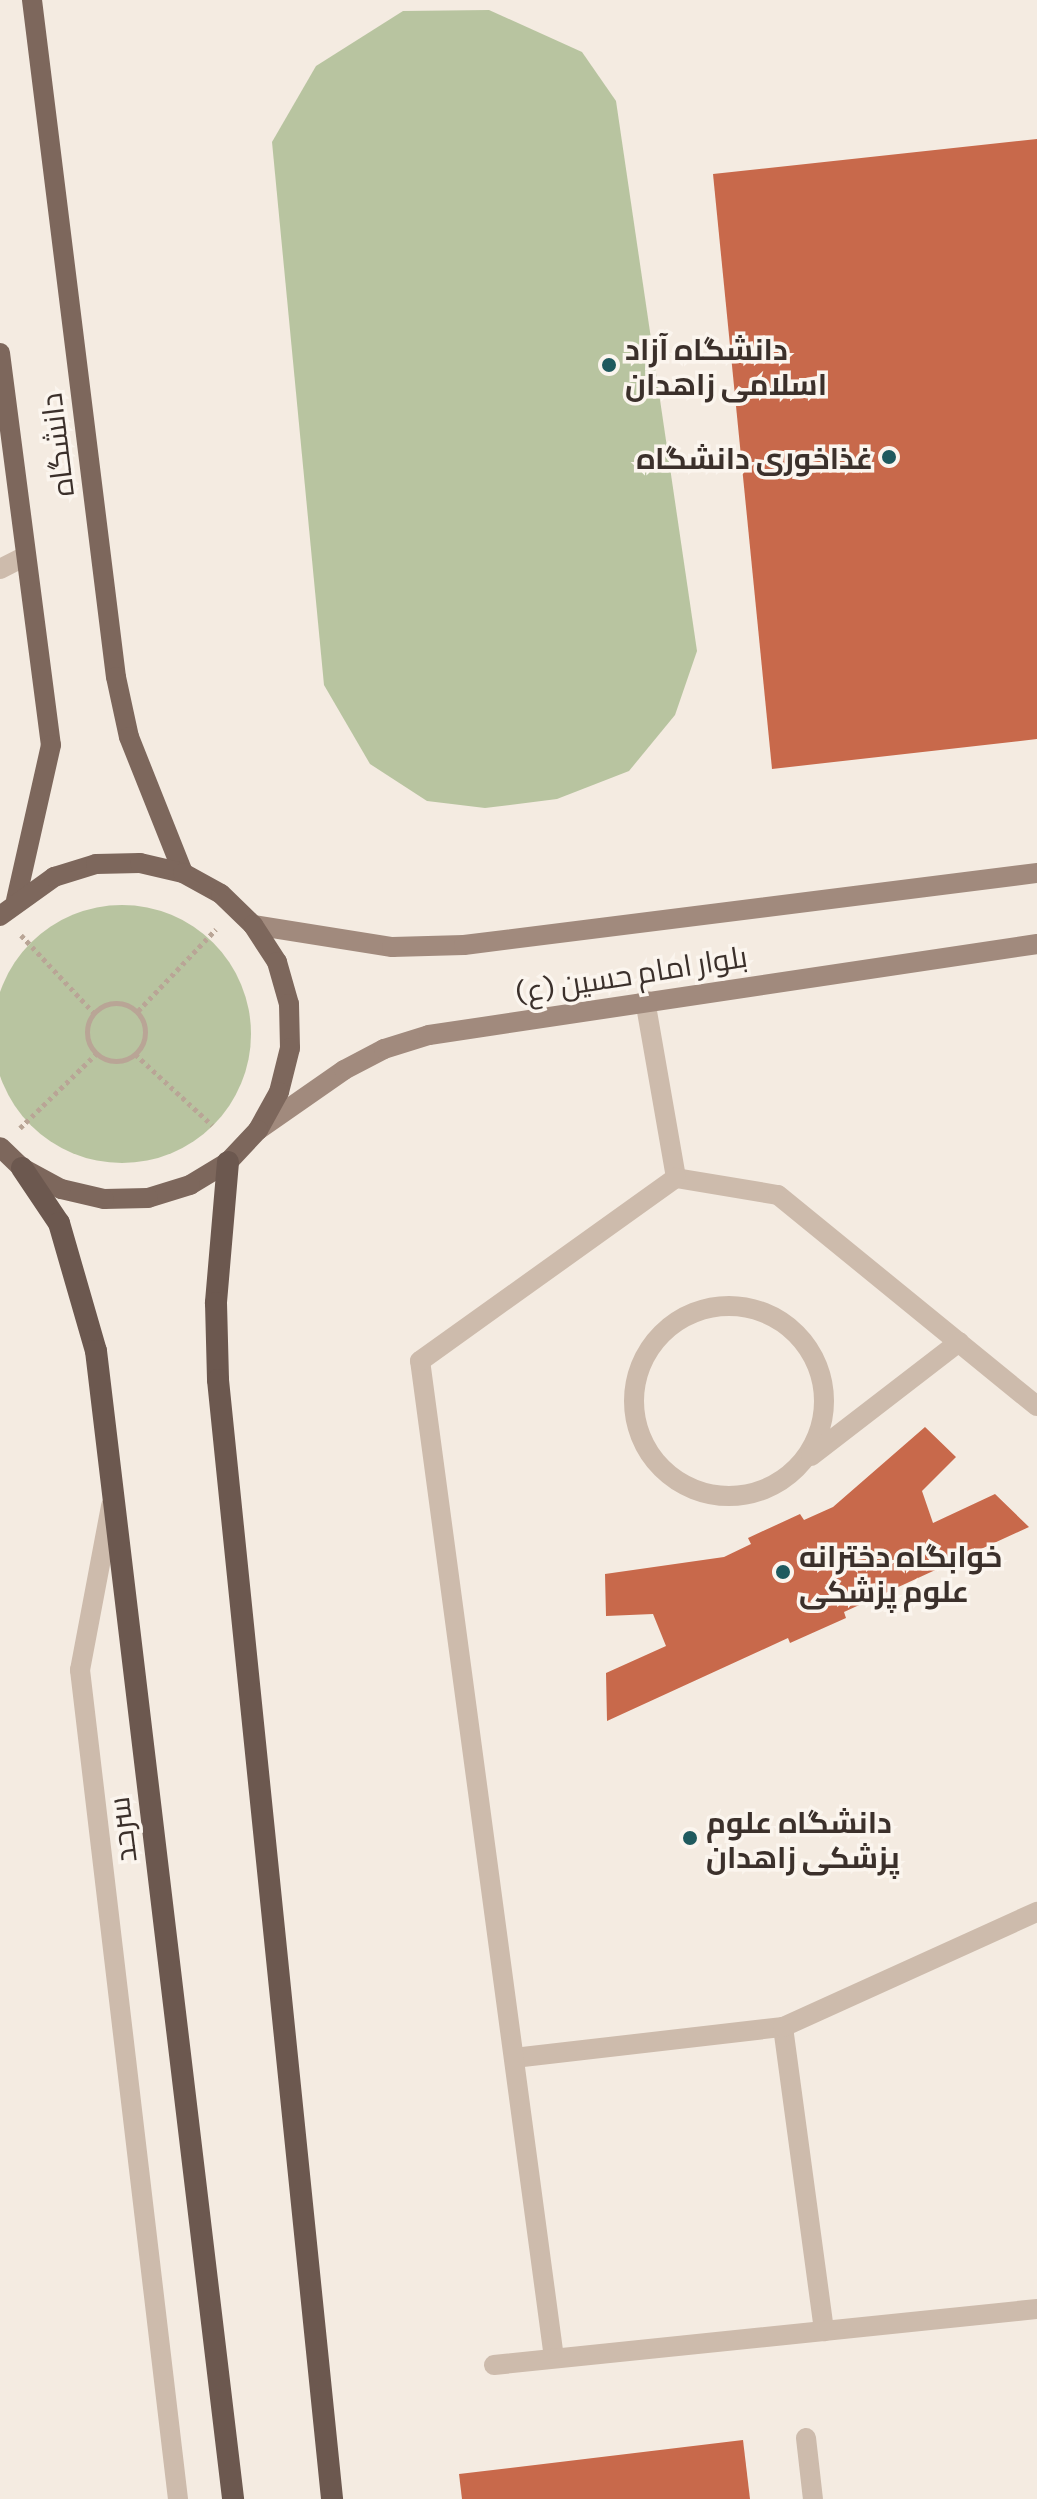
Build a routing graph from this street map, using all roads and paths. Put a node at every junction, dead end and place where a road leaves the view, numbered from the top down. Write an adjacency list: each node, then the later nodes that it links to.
1 (32, 0): 5 (main road, دانشگاه)
2 (0, 353): 3 (main road, دانشگاه)
3 (26, 556): 4 (street); 7 (main road, دانشگاه)
4 (0, 569)
5 (183, 873): 7 (main road); 8 (main road)
6 (1037, 873): 10 (main road, بلوار امام حسین (ع))
7 (16, 900): 9 (main road)
8 (236, 908): 10 (main road); 13 (path)
9 (5, 921): 14 (path)
10 (253, 925): 18 (main road)
11 (1037, 944): 12 (main road, بلوار امام حسین (ع))
12 (645, 1000): 18 (main road, بلوار امام حسین (ع)); 22 (street)
13 (138, 1011): 14 (path); 16 (path)
14 (94, 1013): 15 (path)
15 (97, 1053): 16 (path); 19 (path)
16 (135, 1054): 17 (path)
17 (212, 1125)
18 (258, 1130): 20 (main road)
19 (4, 1142): 21 (main road)
20 (228, 1162): 21 (main road); 37 (highway)
21 (22, 1168): 26 (highway, سرحد)
22 (676, 1178): 23 (street); 29 (street)
23 (959, 1342): 24 (street); 25 (street)
24 (1037, 1406)
25 (801, 1464): 25 (street)
26 (111, 1502): 35 (street); 36 (highway, سرحد)
27 (1037, 1912): 28 (street)
28 (783, 2027): 29 (street); 31 (street)
29 (514, 2058): 32 (street)
30 (1037, 2309): 31 (street)
31 (824, 2331): 32 (street)
32 (554, 2358): 33 (street)
33 (494, 2365)
34 (806, 2438): 38 (street)
35 (178, 2499)
36 (233, 2499)
37 (332, 2499)
38 (813, 2499)

